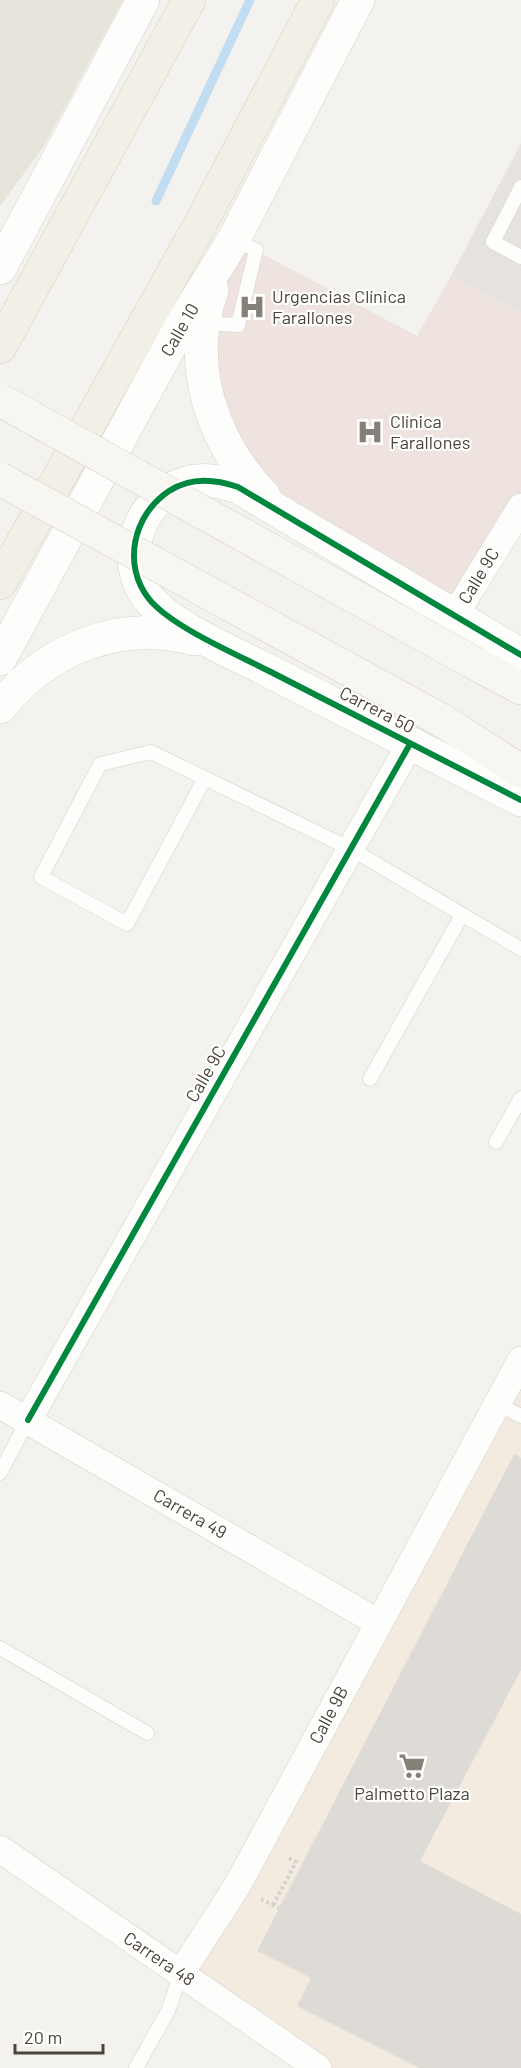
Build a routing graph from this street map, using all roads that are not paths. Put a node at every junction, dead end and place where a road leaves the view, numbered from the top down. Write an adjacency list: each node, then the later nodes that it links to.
1 (143, 0): 6 (street)
2 (189, 0): 11 (main road)
3 (318, 0): 16 (main road, Calle 10)
4 (358, 0): 10 (street)
5 (521, 187): 8 (lane)
6 (42, 192): 7 (street); 9 (street)
7 (0, 237)
8 (521, 256)
9 (0, 268)
10 (194, 322): 15 (street); 20 (street, Calle 10)
11 (0, 347)
12 (0, 400): 21 (main road, bridge)
13 (0, 479): 24 (main road, Carrera 50, bridge)
14 (521, 507): 17 (street, Calle 9C)
15 (287, 514): 17 (street); 18 (street)
16 (0, 583)
17 (455, 615): 19 (street)
18 (219, 646): 22 (street); 23 (street, Carrera 50)
19 (521, 655)
20 (0, 659)
21 (521, 687)
22 (0, 707)
23 (410, 744): 26 (street, Carrera 50); 27 (street, Calle 9C)
24 (521, 771)
25 (206, 778): 25 (lane); 27 (lane)
26 (521, 801)
27 (351, 849): 28 (lane); 37 (street, Calle 9C)
28 (462, 915): 29 (lane); 30 (lane)
29 (521, 949)
30 (370, 1079)
31 (521, 1098): 32 (lane)
32 (496, 1142)
33 (519, 1369): 34 (street, Calle 9B)
34 (497, 1404): 36 (lane); 39 (street, Calle 9B)
35 (0, 1405): 37 (street, Carrera 49)
36 (521, 1416)
37 (28, 1420): 38 (lane); 39 (street, Carrera 49)
38 (0, 1473)
39 (379, 1623): 43 (street, Calle 9B)
40 (0, 1648): 41 (lane)
41 (147, 1733)
42 (0, 1849): 43 (street, Carrera 48)
43 (181, 1973): 44 (lane, Calle 9B); 45 (street, Carrera 48)
44 (136, 2068)
45 (318, 2068)

